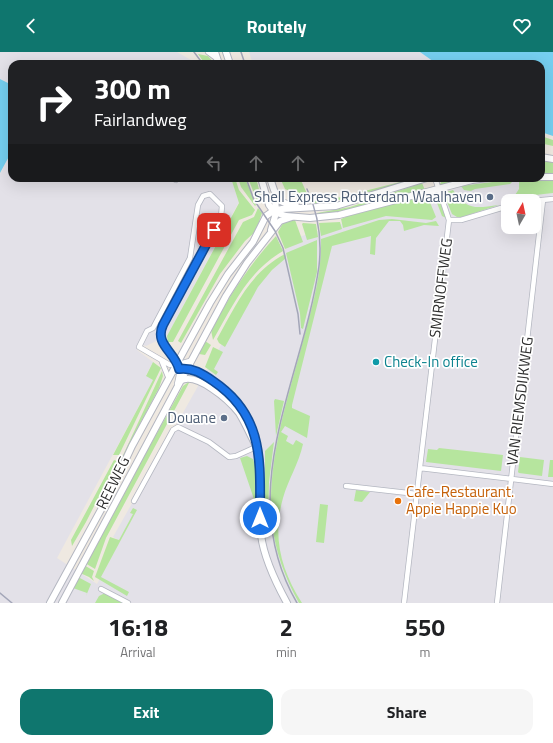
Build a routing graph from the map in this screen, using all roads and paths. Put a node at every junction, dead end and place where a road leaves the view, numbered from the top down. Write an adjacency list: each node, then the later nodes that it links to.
1 (208, 52): 2 (street)
2 (217, 60)
3 (262, 182): 12 (main road, REEWEG)
4 (271, 182): 9 (main road, REEWEG)
5 (414, 182): 13 (main road)
6 (435, 182): 8 (street, SMIRNOFFWEG)
7 (470, 182): 8 (main road)
8 (438, 189): 16 (main road); 17 (street, SMIRNOFFWEG)
9 (276, 198): 13 (main road); 15 (main road, REEWEG)
10 (553, 199): 11 (street)
11 (543, 200): 31 (street, VAN RIEMSDIJKWEG)
12 (267, 202): 15 (main road); 18 (main road, REEWEG)
13 (322, 208): 15 (main road)
14 (501, 208): 17 (street)
15 (276, 211): 16 (main road); 18 (main road, REEWEG); 19 (main road, REEWEG)
16 (292, 217): 19 (main road, REEWEG)
17 (449, 220): 30 (street, SMIRNOFFWEG)
18 (262, 223): 21 (main road, REEWEG)
19 (268, 236): 22 (main road, REEWEG)
20 (173, 357): 21 (street); 23 (street); 24 (street)
21 (181, 357): 24 (main road, REEWEG)
22 (192, 360): 24 (street); 25 (main road, REEWEG); 26 (main road)
23 (162, 362): 24 (street); 27 (street)
24 (177, 368): 25 (main road); 27 (main road, REEWEG); 28 (street, REEWEG)
25 (187, 368): 26 (main road); 28 (main road, REEWEG)
26 (201, 373): 29 (main road)
27 (169, 380): 37 (main road, REEWEG)
28 (178, 383): 29 (main road); 38 (main road, REEWEG)
29 (256, 447): 35 (street, REEWEG); 40 (main road)
30 (420, 468): 31 (street); 34 (street, SMIRNOFFWEG)
31 (511, 479): 32 (street); 42 (street, VAN RIEMSDIJKWEG)
32 (553, 484)
33 (346, 486): 34 (street)
34 (417, 494): 41 (street, SMIRNOFFWEG)
35 (134, 501)
36 (101, 589): 39 (street)
37 (50, 603)
38 (62, 603)
39 (128, 603)
40 (287, 603)
41 (404, 603)
42 (496, 603)

